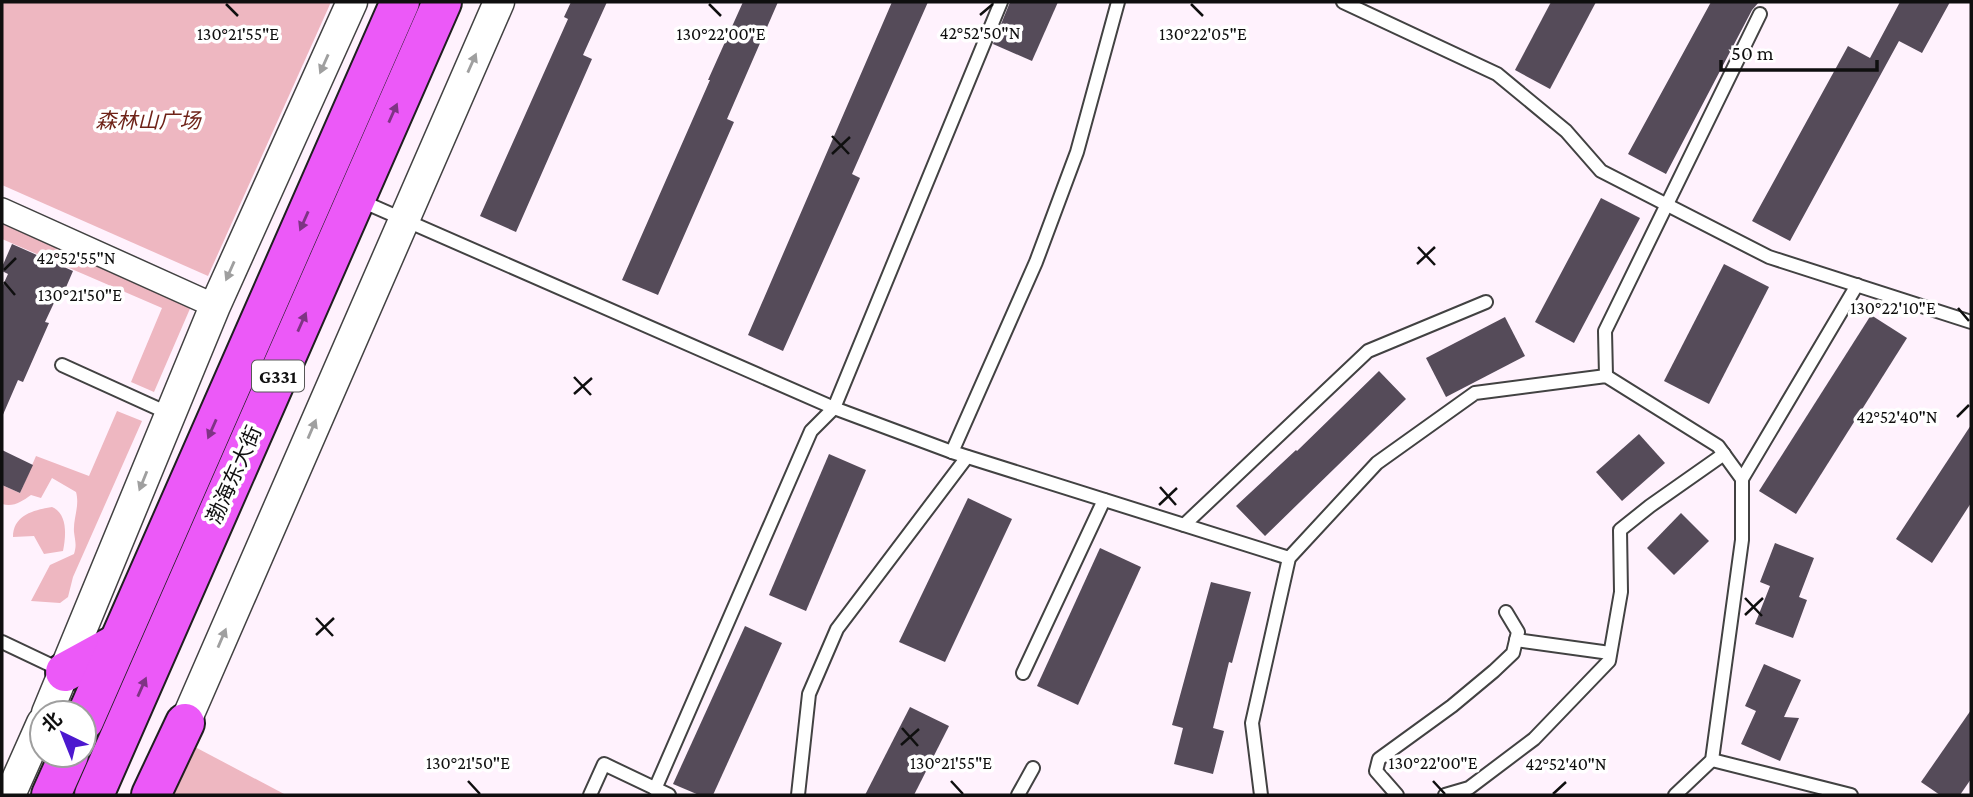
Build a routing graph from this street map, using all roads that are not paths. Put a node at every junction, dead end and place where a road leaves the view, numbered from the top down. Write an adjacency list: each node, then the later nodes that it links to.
1 (352, 2): 15 (street, one-way to 15)
2 (400, 2): 9 (highway, 渤海东大街 / G331)
3 (442, 2): 9 (highway, 渤海东大街 / G331, one-way to 3)
4 (499, 2): 12 (street, one-way to 4)
5 (1001, 2): 19 (lane)
6 (1118, 2): 21 (lane)
7 (1343, 2): 10 (lane)
8 (1760, 14): 10 (lane)
9 (338, 192): 12 (lane); 31 (highway, 渤海东大街 / G331, one-way to 31); 38 (highway, 渤海东大街 / G331, one-way to 9)
10 (1667, 204): 13 (lane); 18 (lane)
11 (2, 211): 15 (street)
12 (403, 219): 19 (lane); 37 (street, one-way to 12)
13 (1857, 285): 16 (lane); 24 (lane)
14 (1486, 302): 26 (lane)
15 (215, 306): 20 (street)
16 (1971, 323)
17 (62, 365): 20 (lane)
18 (1606, 376): 22 (lane); 27 (lane)
19 (834, 408): 21 (lane); 43 (lane)
20 (170, 414): 33 (street, one-way to 33)
21 (952, 452): 23 (lane)
22 (1724, 454): 24 (lane); 32 (lane)
23 (967, 457): 25 (lane); 51 (lane)
24 (1742, 479): 40 (lane)
25 (1104, 500): 26 (lane); 34 (lane)
26 (1184, 525): 27 (lane)
27 (1289, 558): 53 (lane)
28 (1506, 612): 29 (lane)
29 (1516, 640): 32 (lane); 54 (lane)
30 (2, 642): 33 (lane)
31 (118, 643): 33 (highway); 36 (highway, 渤海东大街 / G331)
32 (1610, 653): 55 (lane)
33 (65, 672): 35 (street)
34 (1023, 673)
35 (53, 699)
36 (94, 699)
37 (185, 723): 48 (highway)
38 (114, 750): 46 (highway, 渤海东大街 / G331); 47 (highway)
39 (28, 754): 44 (street)
40 (1712, 760): 56 (lane); 57 (lane)
41 (1033, 768): 52 (lane)
42 (63, 769): 45 (highway)
43 (656, 789): 49 (lane); 50 (lane)
44 (10, 795)
45 (51, 795)
46 (94, 795)
47 (106, 795)
48 (151, 795)
49 (590, 795)
50 (669, 795)
51 (798, 795)
52 (1018, 795)
53 (1261, 795)
54 (1397, 795)
55 (1445, 795)
56 (1675, 795)
57 (1851, 795)

